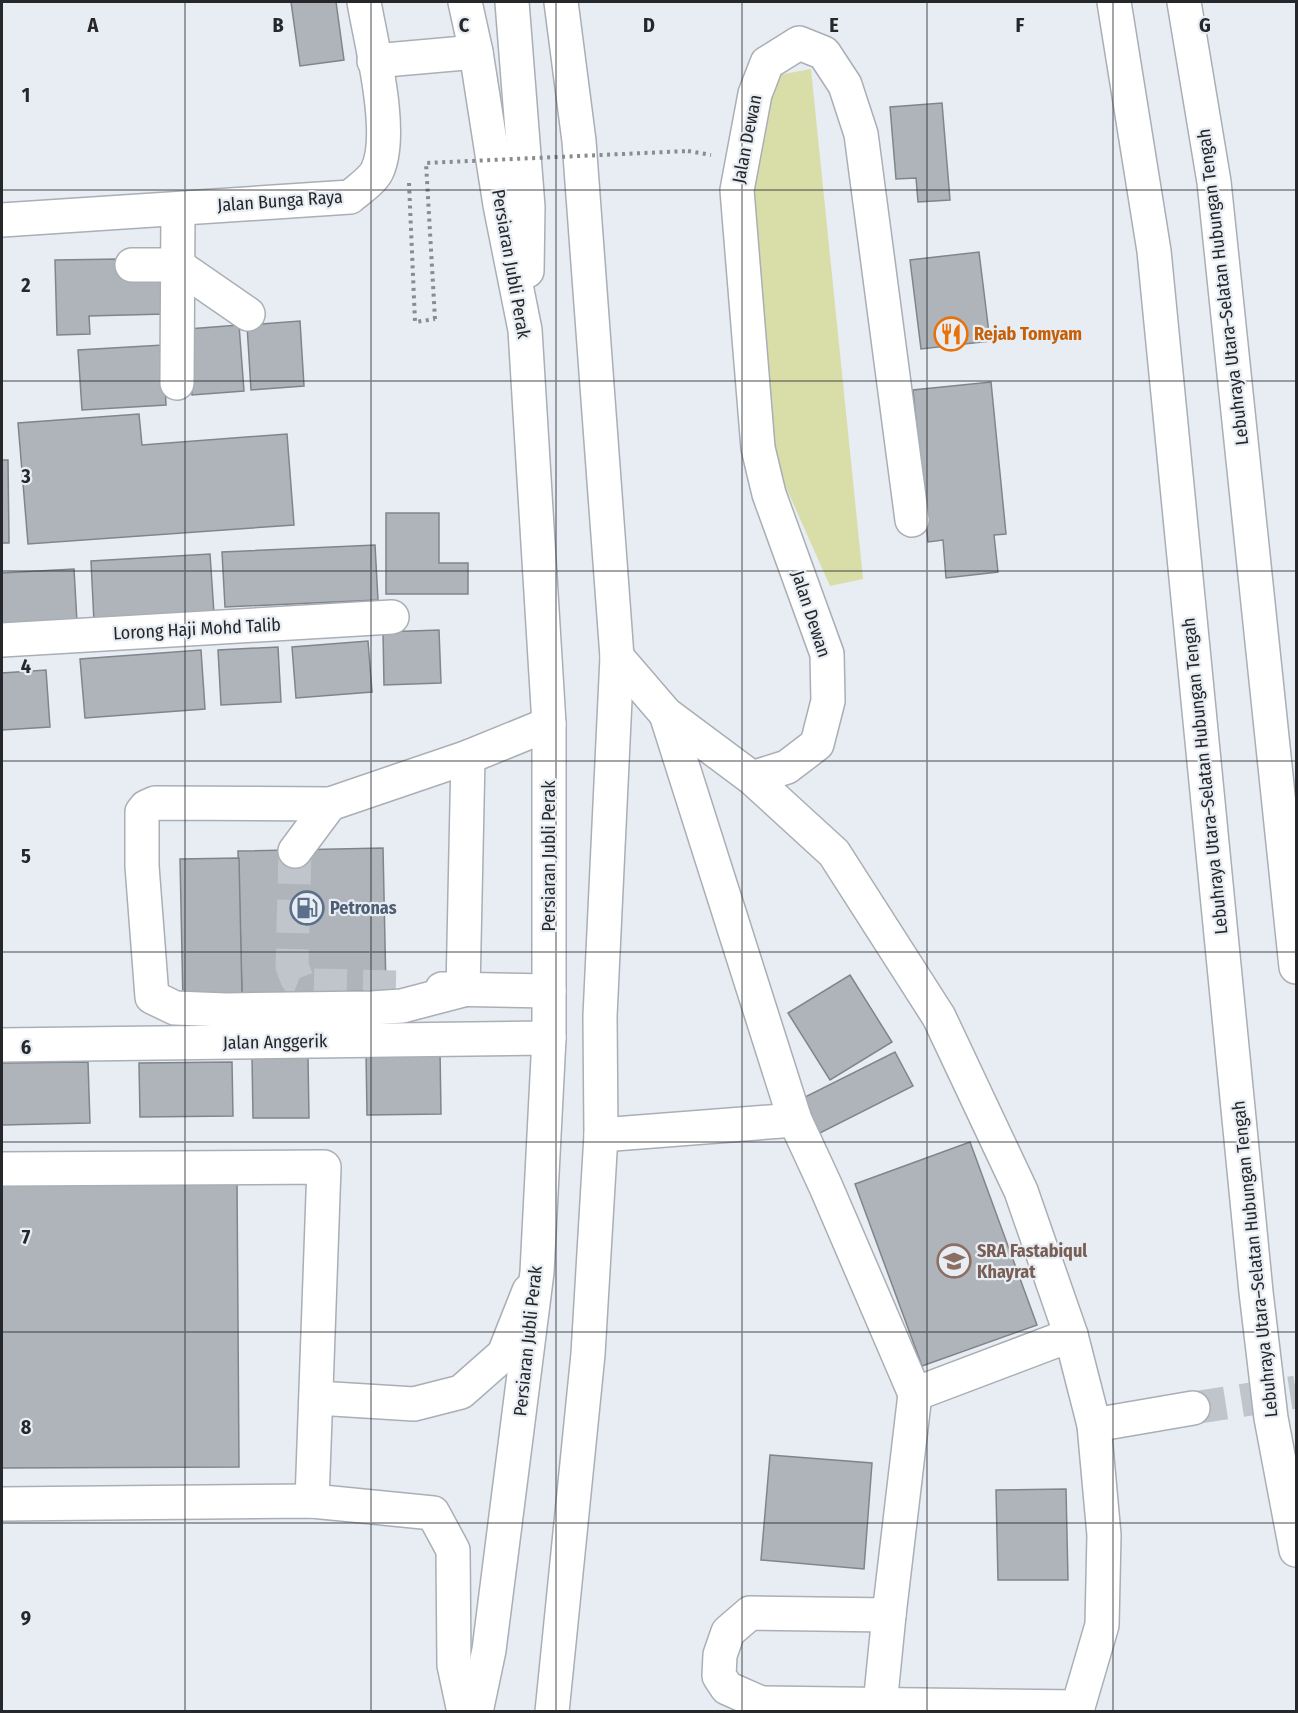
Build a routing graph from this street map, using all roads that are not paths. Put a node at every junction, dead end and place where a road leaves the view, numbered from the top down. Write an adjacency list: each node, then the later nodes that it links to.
1 (364, 2): 8 (main road, Jalan Bunga Raya)
2 (465, 2): 7 (main road, Persiaran Jubli Perak)
3 (512, 2): 14 (main road)
4 (561, 2): 19 (main road)
5 (1114, 2): 43 (main road, Lebuhraya Utara–Selatan Hubungan Tengah)
6 (1184, 2): 26 (main road, Lebuhraya Utara–Selatan Hubungan Tengah)
7 (476, 52): 8 (main road); 14 (main road, Persiaran Jubli Perak)
8 (374, 61): 9 (main road, Jalan Bunga Raya)
9 (178, 208): 10 (main road, Jalan Bunga Raya); 12 (main road)
10 (2, 220)
11 (132, 265): 12 (main road)
12 (177, 265): 13 (main road); 15 (main road)
13 (248, 314)
14 (525, 330): 21 (main road, Persiaran Jubli Perak)
15 (177, 383)
16 (912, 520): 23 (main road, Jalan Dewan)
17 (392, 617): 18 (main road, Lorong Haji Mohd Talib)
18 (2, 640)
19 (617, 657): 20 (main road); 33 (main road)
20 (666, 714): 23 (main road); 32 (main road)
21 (549, 724): 22 (main road); 29 (main road, Persiaran Jubli Perak)
22 (468, 757): 24 (main road); 28 (main road)
23 (752, 778): 36 (main road)
24 (330, 804): 25 (main road); 28 (main road)
25 (295, 850)
26 (1296, 967)
27 (397, 987): 28 (main road)
28 (463, 990): 29 (main road)
29 (549, 991): 30 (main road, Persiaran Jubli Perak)
30 (549, 1038): 31 (main road, Jalan Anggerik); 35 (main road, Persiaran Jubli Perak)
31 (2, 1045)
32 (795, 1120): 33 (main road); 37 (main road)
33 (601, 1135): 50 (main road)
34 (2, 1169): 38 (main road)
35 (537, 1272): 38 (main road); 49 (main road, Persiaran Jubli Perak)
36 (1071, 1335): 37 (main road); 40 (main road)
37 (915, 1394): 44 (main road)
38 (317, 1398): 41 (main road)
39 (1193, 1408): 40 (main road)
40 (1094, 1425): 47 (main road)
41 (312, 1502): 42 (main road); 48 (main road)
42 (2, 1504)
43 (1296, 1550)
44 (889, 1615): 45 (main road); 46 (main road)
45 (880, 1705): 46 (main road); 47 (main road)
46 (759, 1707)
47 (1077, 1709)
48 (464, 1712)
49 (476, 1712)
50 (552, 1712)

